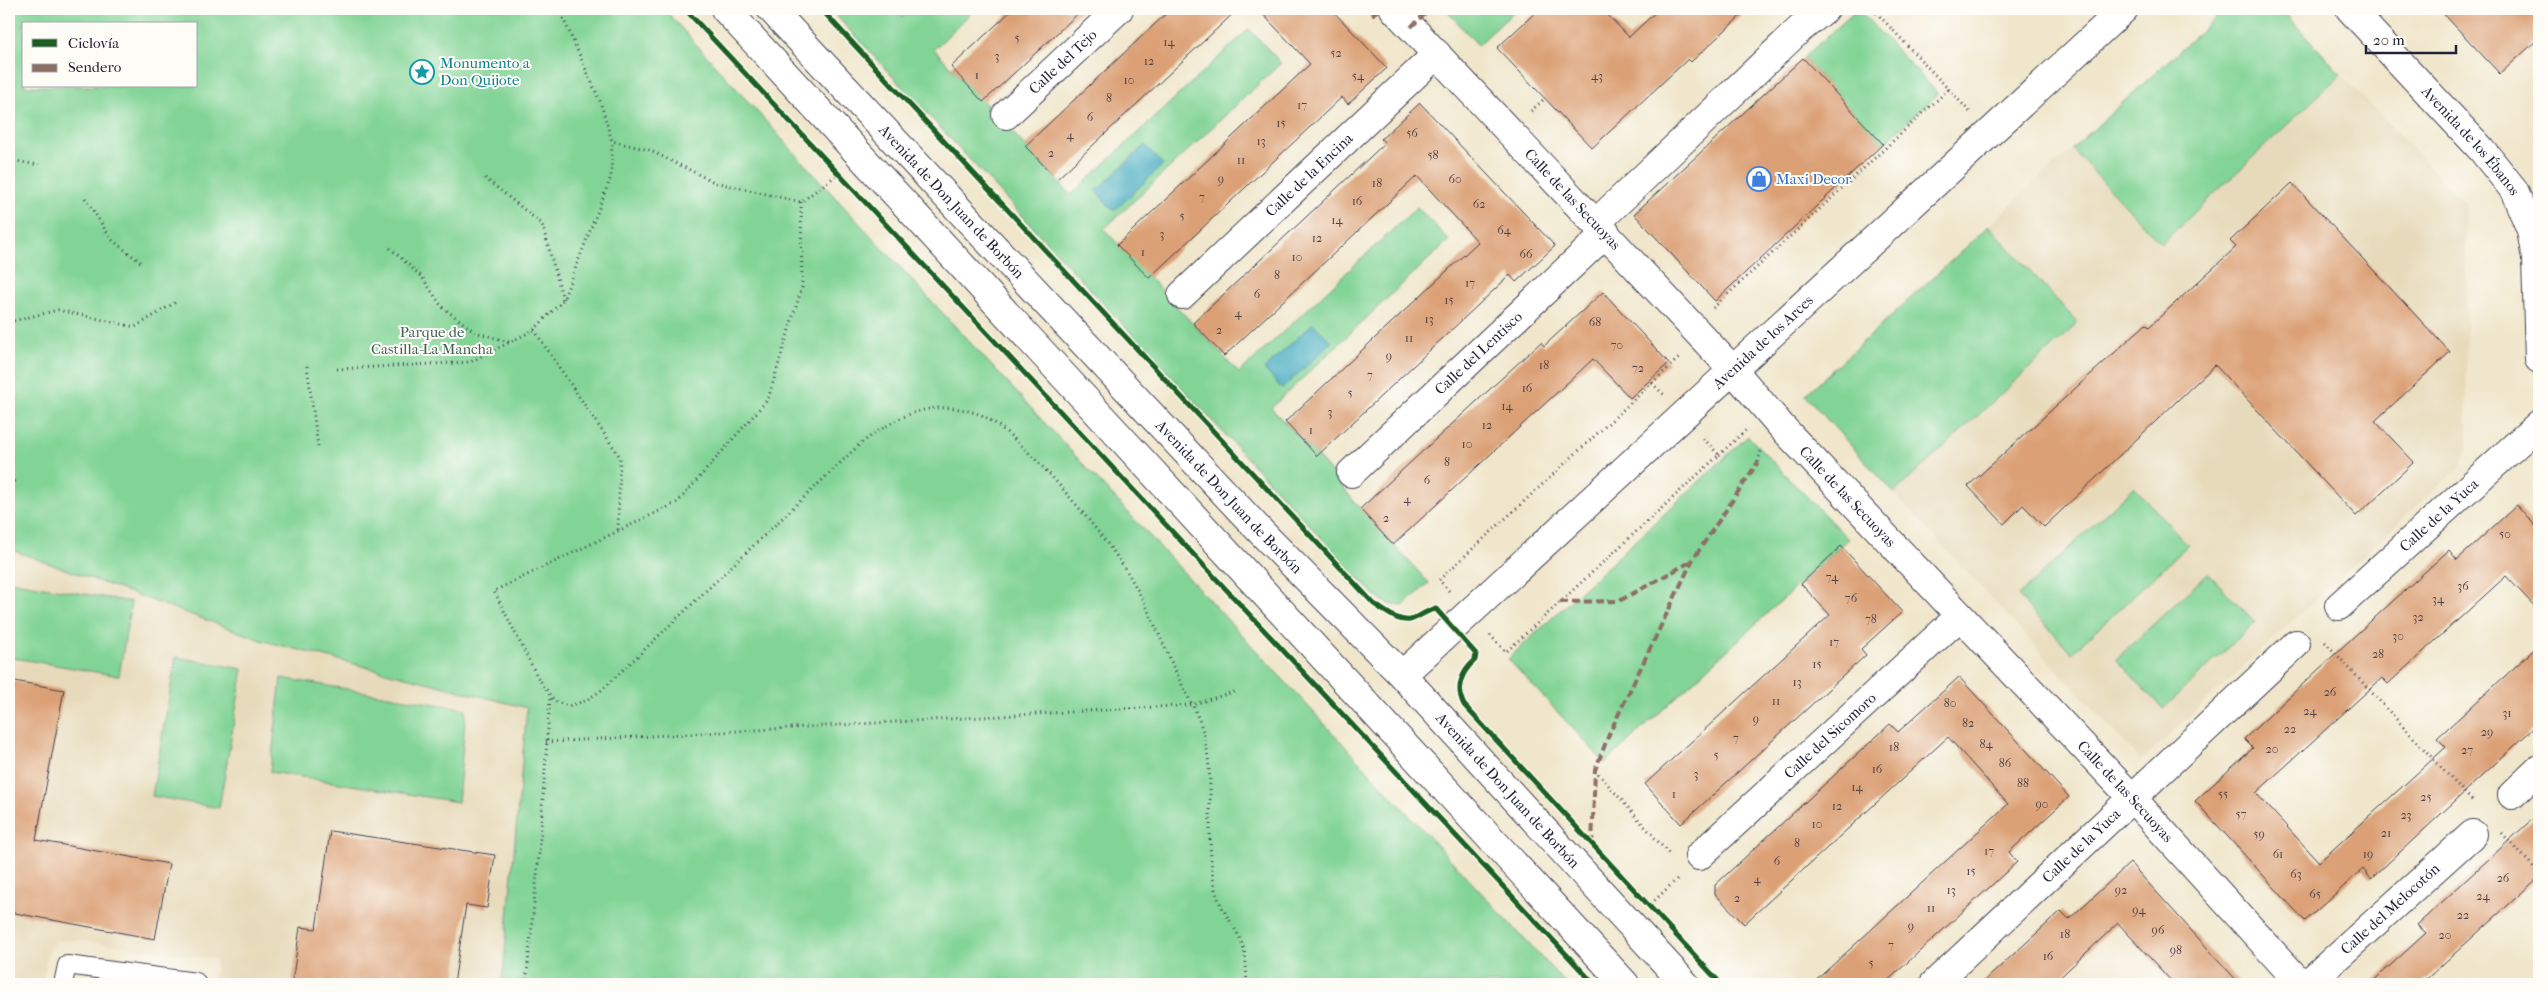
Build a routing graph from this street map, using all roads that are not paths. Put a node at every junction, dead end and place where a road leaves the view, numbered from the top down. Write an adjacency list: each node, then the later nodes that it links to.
1 (725, 9): 27 (street)
2 (771, 9): 19 (street, Avenida de Don Juan de Borbón)
3 (1119, 9): 9 (street, Calle del Tejo)
4 (1394, 9): 8 (street, Calle de las Secuoyas)
5 (1825, 9): 10 (street, Calle del Lentisco)
6 (2124, 9): 13 (street, Avenida de los Arces)
7 (2350, 9): 12 (street, Avenida de los Ébanos)
8 (1437, 54): 10 (street, Calle de las Secuoyas); 11 (street, Calle de la Encina)
9 (1006, 115)
10 (1601, 228): 13 (street, Calle de las Secuoyas); 15 (street, Calle del Lentisco)
11 (1182, 295)
12 (2539, 359)
13 (1733, 370): 17 (street, Calle de las Secuoyas); 19 (street, Avenida de los Arces)
14 (2539, 424): 16 (street, Calle de la Yuca)
15 (1351, 473)
16 (2338, 606)
17 (1960, 616): 22 (street, Calle de las Secuoyas); 24 (street, Calle del Sicomoro)
18 (2308, 640): 22 (street, Calle de la Yuca)
19 (1402, 675): 28 (street, Avenida de Don Juan de Borbón)
20 (2539, 769): 21 (street)
21 (2512, 795)
22 (2133, 799): 29 (street, Calle de la Yuca); 30 (street, Calle de las Secuoyas)
23 (2485, 830): 31 (street, Calle del Melocotón)
24 (1690, 862)
25 (196, 982): 26 (lane)
26 (63, 984)
27 (1625, 984)
28 (1685, 984)
29 (1934, 984)
30 (2301, 984)
31 (2307, 984)

